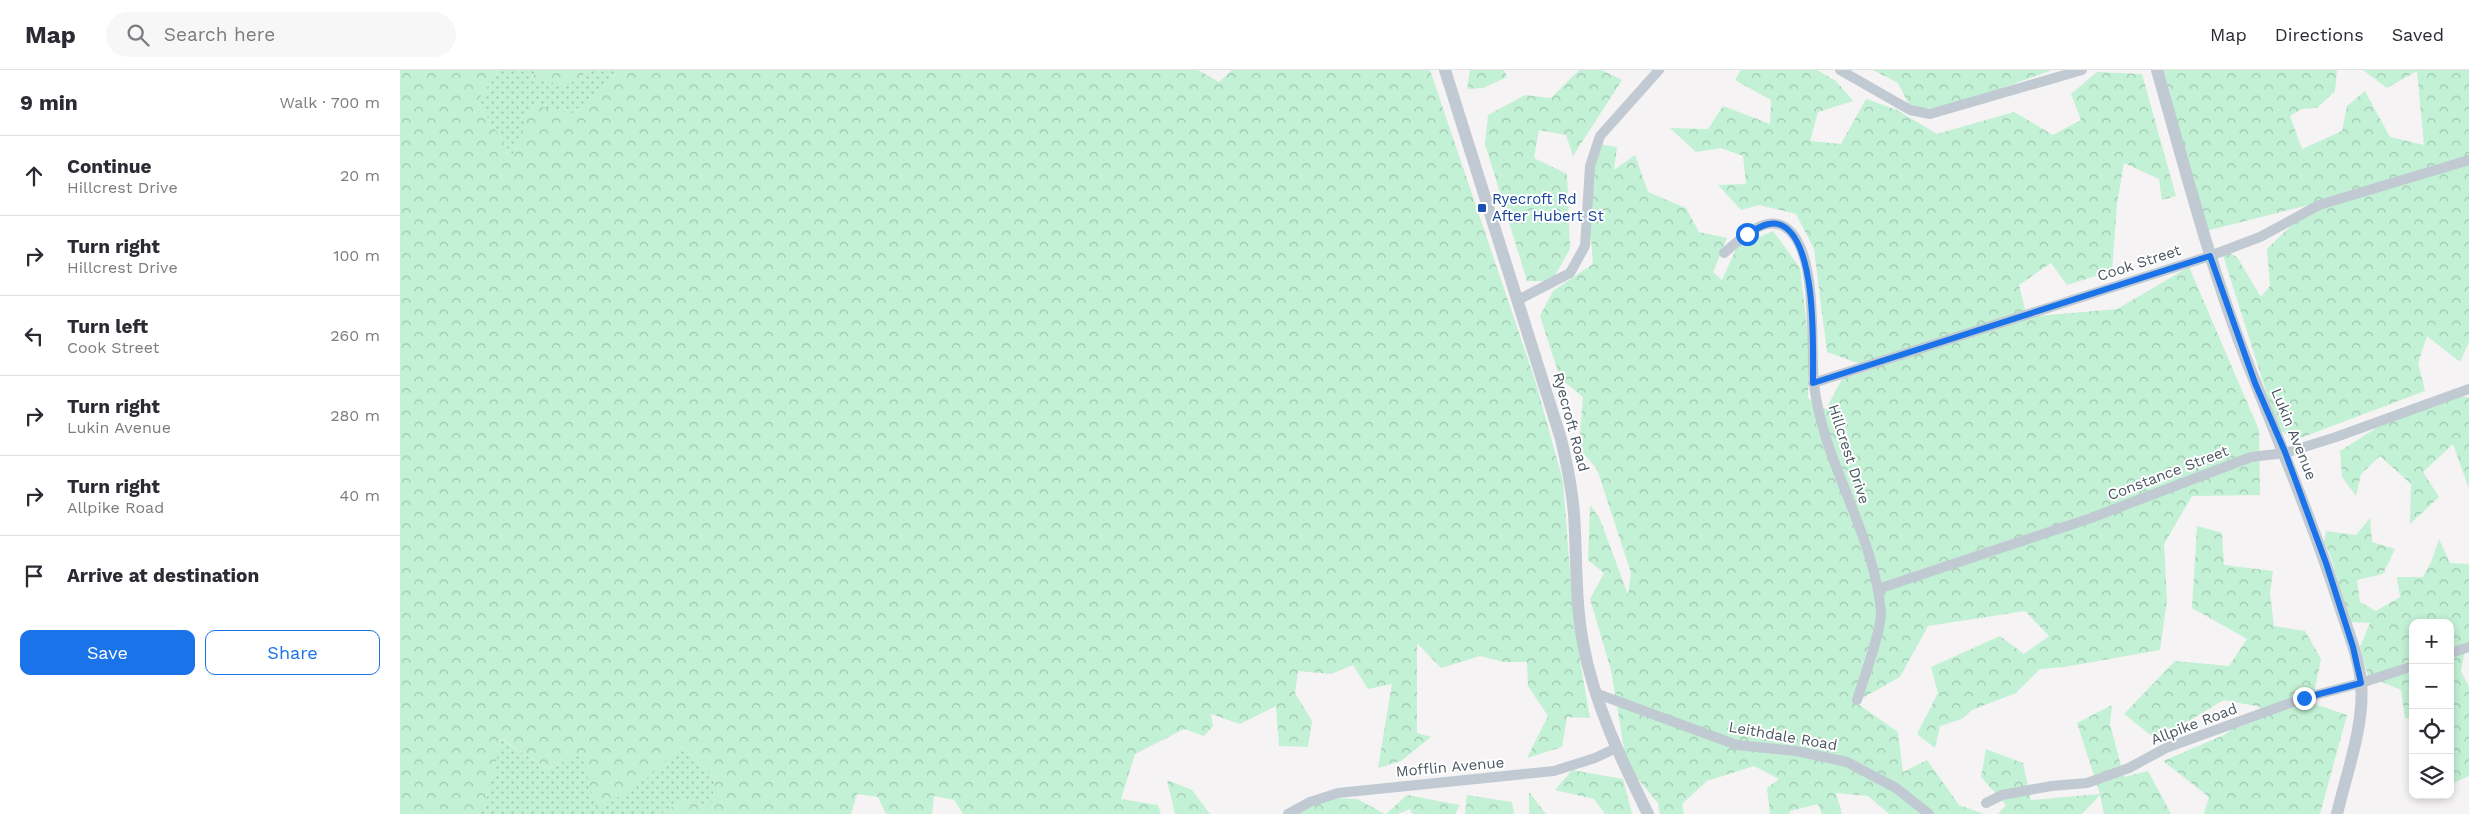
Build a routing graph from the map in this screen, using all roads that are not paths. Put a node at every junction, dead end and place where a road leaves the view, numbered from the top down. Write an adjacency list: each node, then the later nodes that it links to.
1 (1445, 70): 9 (street, Ryecroft Road)
2 (1659, 70): 9 (street)
3 (1840, 70): 4 (street)
4 (2082, 70)
5 (2157, 70): 8 (street, Lukin Avenue)
6 (2469, 160): 8 (street, Cook Street)
7 (1724, 253): 10 (street, Hillcrest Drive)
8 (2210, 256): 10 (street, Cook Street); 12 (street, Lukin Avenue)
9 (1518, 300): 18 (street, Ryecroft Road)
10 (1813, 383): 13 (street, Hillcrest Drive)
11 (2469, 389): 12 (street, Constance Street)
12 (2285, 452): 13 (street, Constance Street); 17 (street, Lukin Avenue)
13 (1878, 589): 19 (street, Hillcrest Drive)
14 (2469, 647): 15 (street)
15 (2454, 653)
16 (2409, 667): 17 (street, Allpike Road)
17 (2361, 683): 21 (street, Allpike Road); 25 (street, Lukin Avenue)
18 (1595, 693): 20 (street, Ryecroft Road); 24 (street, Leithdale Road)
19 (1857, 700)
20 (1616, 748): 22 (street, Mofflin Avenue); 23 (street, Ryecroft Road)
21 (1986, 802)
22 (1288, 814)
23 (1648, 814)
24 (1929, 814)
25 (2337, 814)

